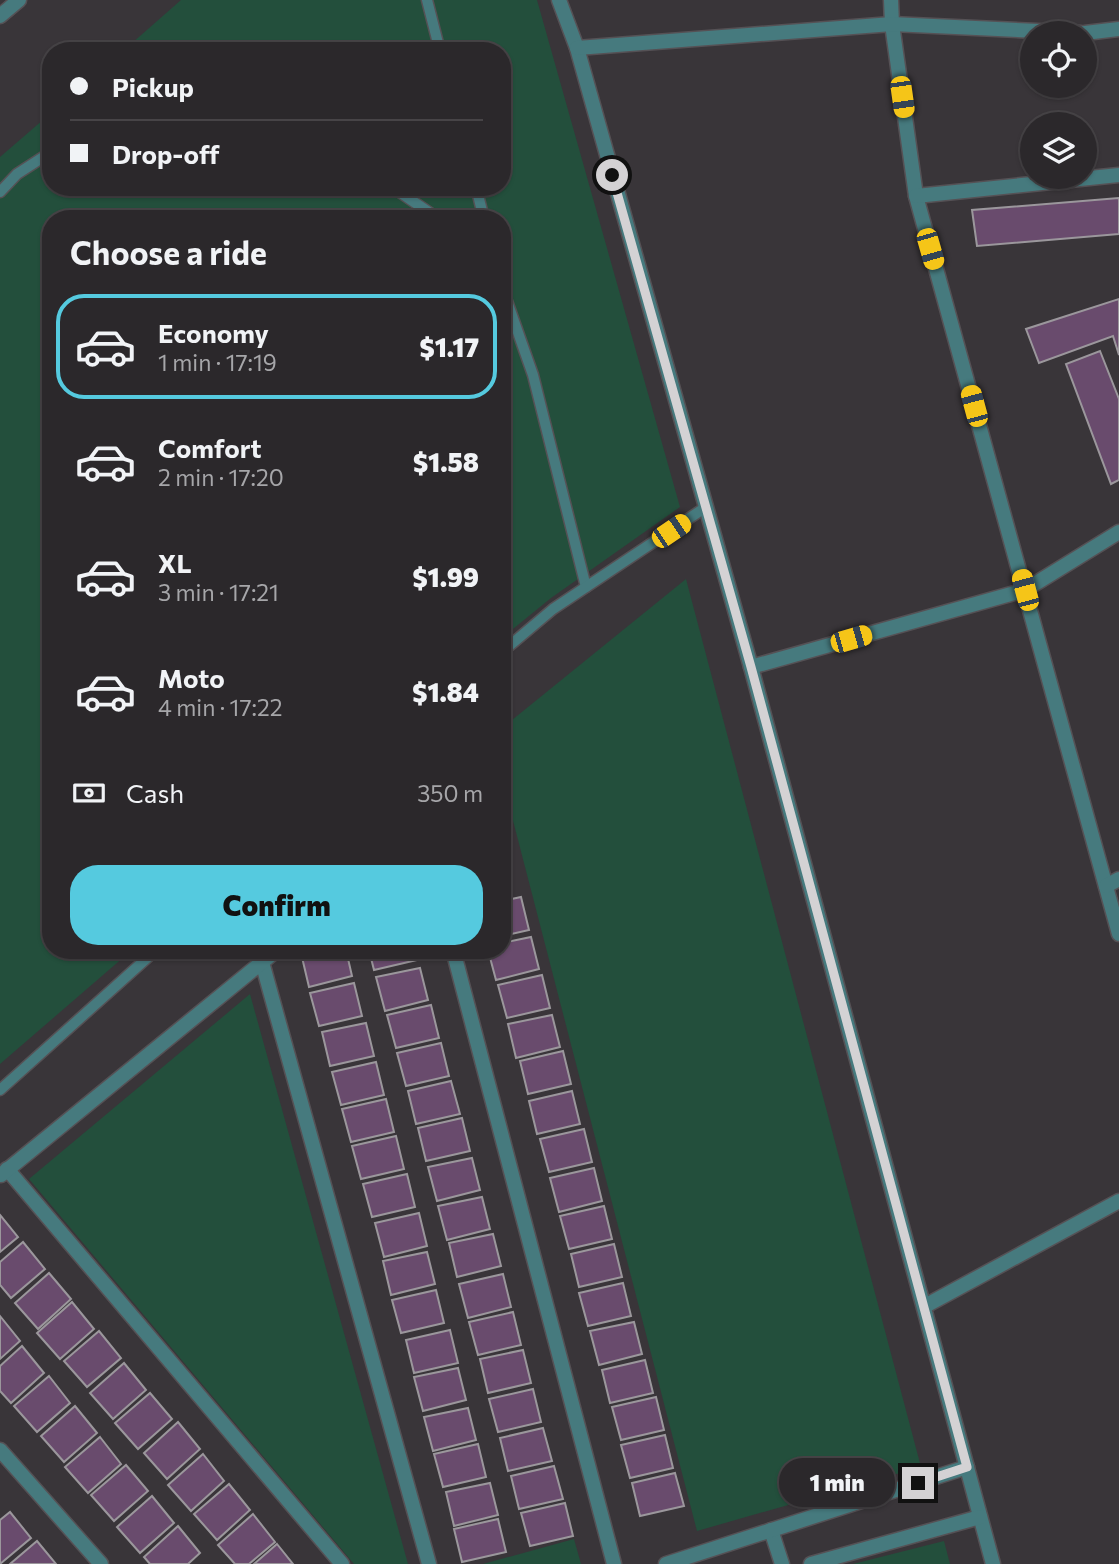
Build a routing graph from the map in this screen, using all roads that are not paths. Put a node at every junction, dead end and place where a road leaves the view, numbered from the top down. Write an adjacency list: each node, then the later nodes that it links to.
1 (19, 0): 5 (street)
2 (427, 0): 10 (lane)
3 (559, 0): 11 (street)
4 (891, 0): 6 (street)
5 (0, 16)
6 (892, 23): 8 (street); 11 (street); 16 (street)
7 (1119, 29): 9 (street)
8 (1020, 30)
9 (1097, 31)
10 (438, 42)
11 (577, 48): 19 (street)
12 (42, 158): 14 (lane)
13 (1119, 175): 16 (street)
14 (0, 192)
15 (405, 196): 17 (lane)
16 (916, 196): 22 (street)
17 (426, 210)
18 (511, 313): 21 (lane)
19 (706, 507): 21 (lane); 24 (street)
20 (1119, 533): 22 (street)
21 (586, 587): 23 (lane)
22 (1025, 590): 24 (street); 25 (street)
23 (511, 644)
24 (751, 667): 34 (street)
25 (1113, 882): 26 (street)
26 (1119, 934)
27 (146, 959): 31 (lane)
28 (266, 959): 30 (street)
29 (455, 959): 43 (street)
30 (262, 962): 32 (street); 42 (street)
31 (0, 1090)
32 (3, 1172): 41 (street)
33 (1119, 1201): 34 (street)
34 (925, 1306): 36 (street)
35 (0, 1450): 40 (street)
36 (967, 1467): 37 (street); 38 (street)
37 (980, 1517): 46 (street); 47 (street)
38 (771, 1530): 39 (street); 45 (street)
39 (702, 1558): 44 (street)
40 (101, 1564)
41 (342, 1564)
42 (429, 1564)
43 (614, 1564)
44 (666, 1564)
45 (782, 1564)
46 (811, 1564)
47 (993, 1564)

